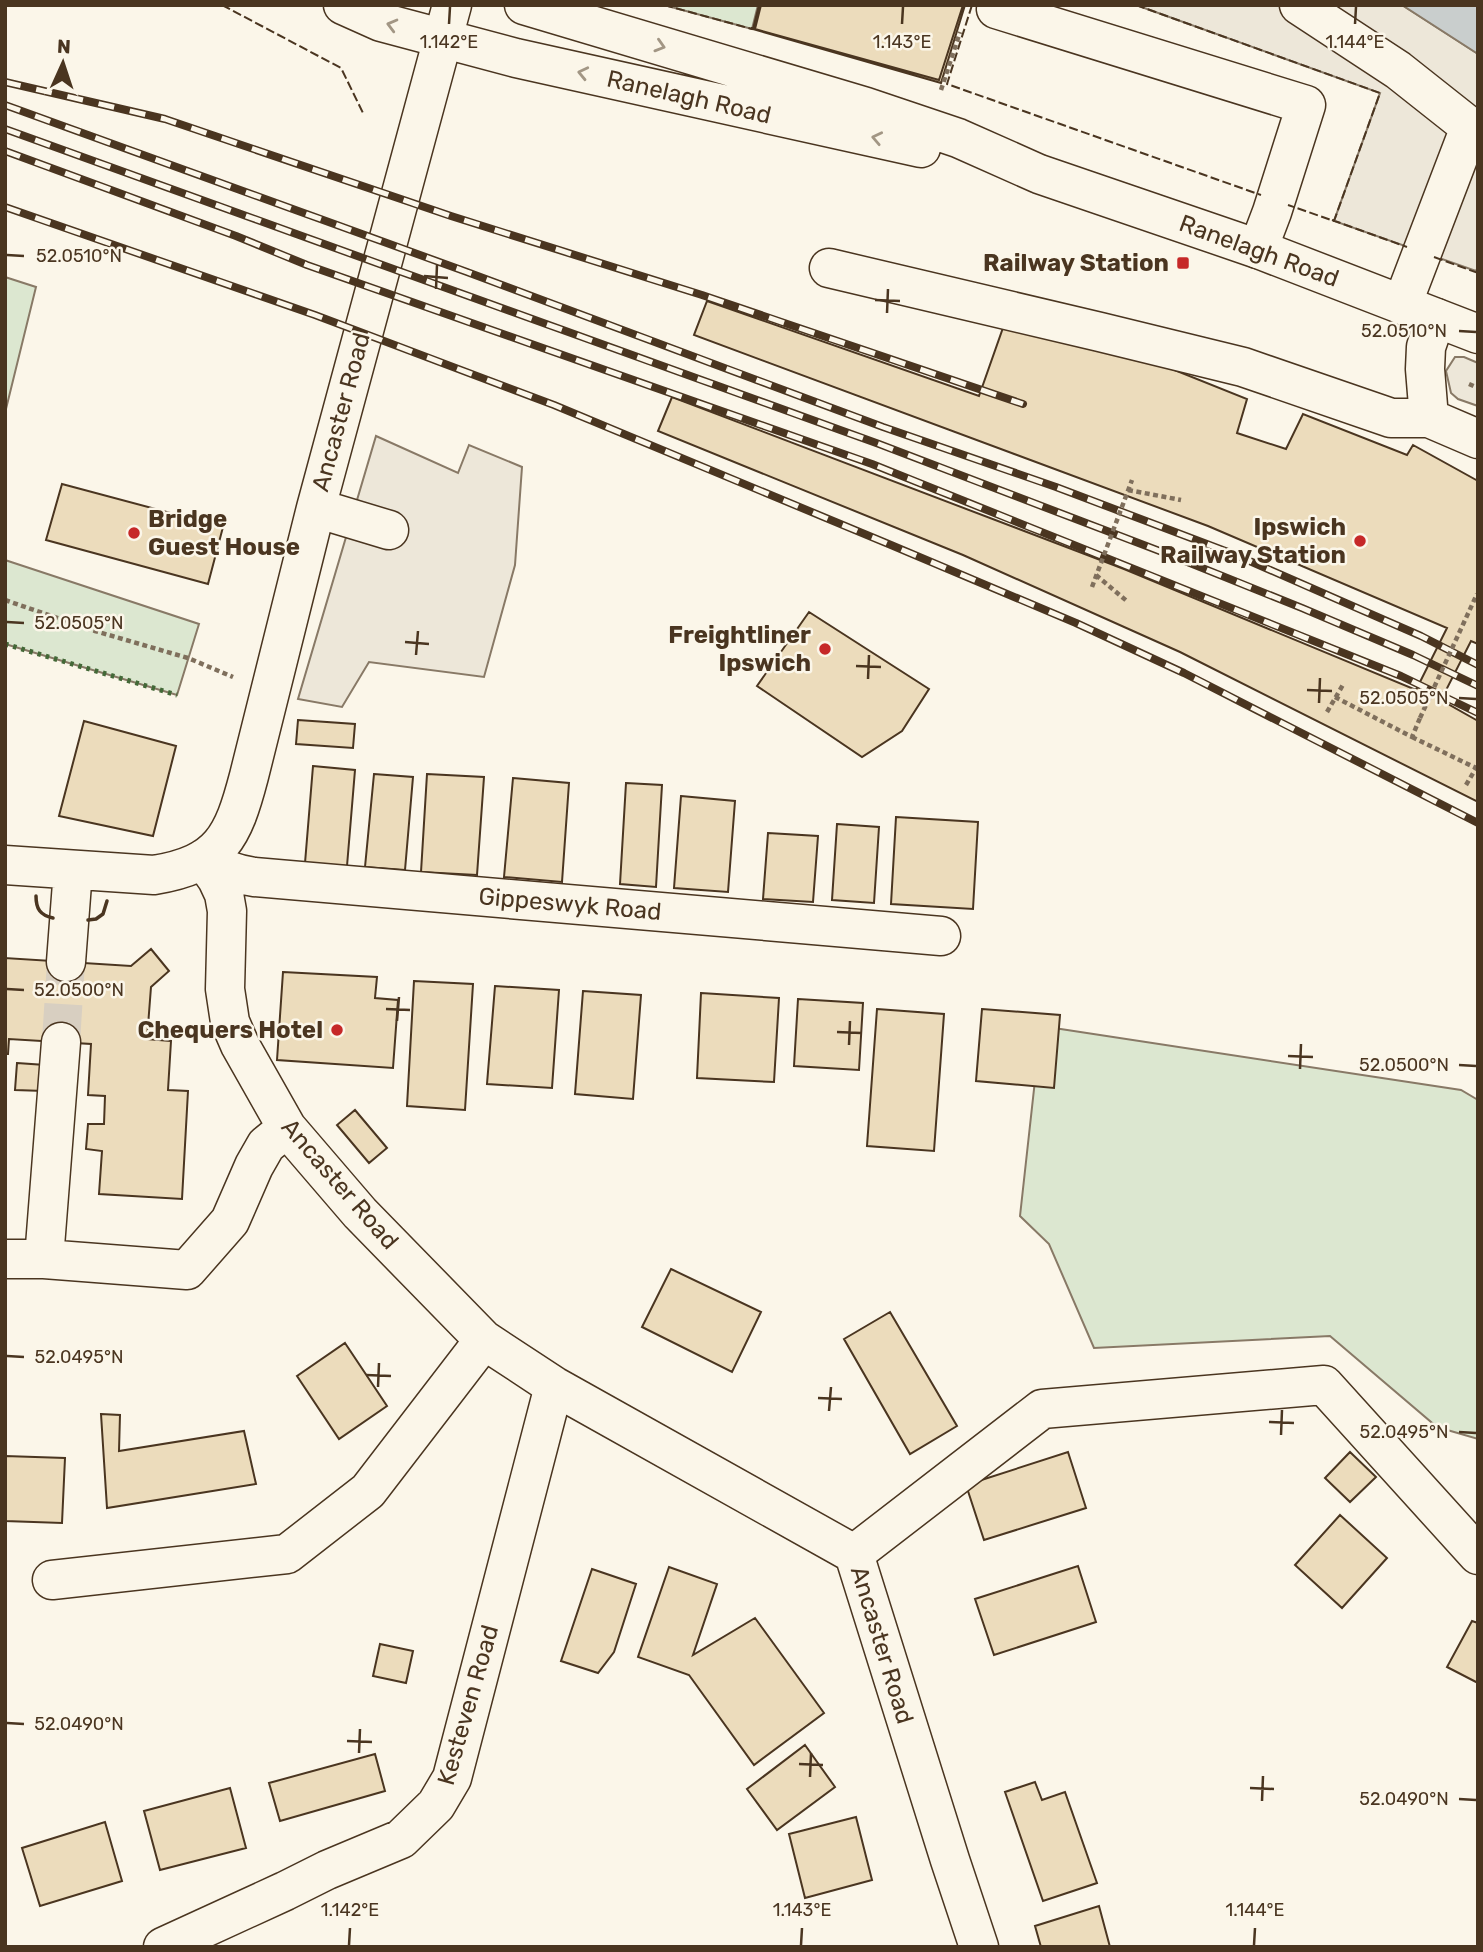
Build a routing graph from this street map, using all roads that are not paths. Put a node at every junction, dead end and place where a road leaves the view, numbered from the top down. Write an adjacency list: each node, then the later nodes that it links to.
1 (343, 5): 5 (street, Ranelagh Road, one-way to 1)
2 (524, 5): 6 (street, Ranelagh Road, one-way to 6)
3 (1299, 5): 9 (street)
4 (996, 9): 7 (street)
5 (448, 22): 6 (street, Ranelagh Road, one-way to 5); 13 (street, Ancaster Road)
6 (1039, 174): 7 (street, Ranelagh Road)
7 (1258, 249): 9 (street, Ranelagh Road)
8 (829, 268): 11 (street)
9 (1419, 312): 10 (street, Ranelagh Road); 11 (street)
10 (1478, 334)
11 (1429, 418): 12 (street)
12 (1478, 439)
13 (316, 508): 14 (street); 15 (street, Ancaster Road)
14 (390, 530)
15 (204, 859): 17 (street); 18 (street, Gippeswyk Road); 21 (street, Ancaster Road)
16 (5, 865): 17 (street)
17 (73, 870): 19 (street)
18 (941, 936)
19 (66, 962)
20 (61, 1042): 23 (street)
21 (287, 1128): 23 (street); 24 (street, Ancaster Road)
22 (6, 1259): 23 (street)
23 (44, 1259)
24 (484, 1340): 25 (street, Ancaster Road); 28 (street)
25 (554, 1386): 26 (street, Ancaster Road); 29 (street, Kesteven Road)
26 (853, 1554): 27 (street); 30 (street, Ancaster Road)
27 (1478, 1555)
28 (52, 1580)
29 (163, 1947)
30 (979, 1947)

